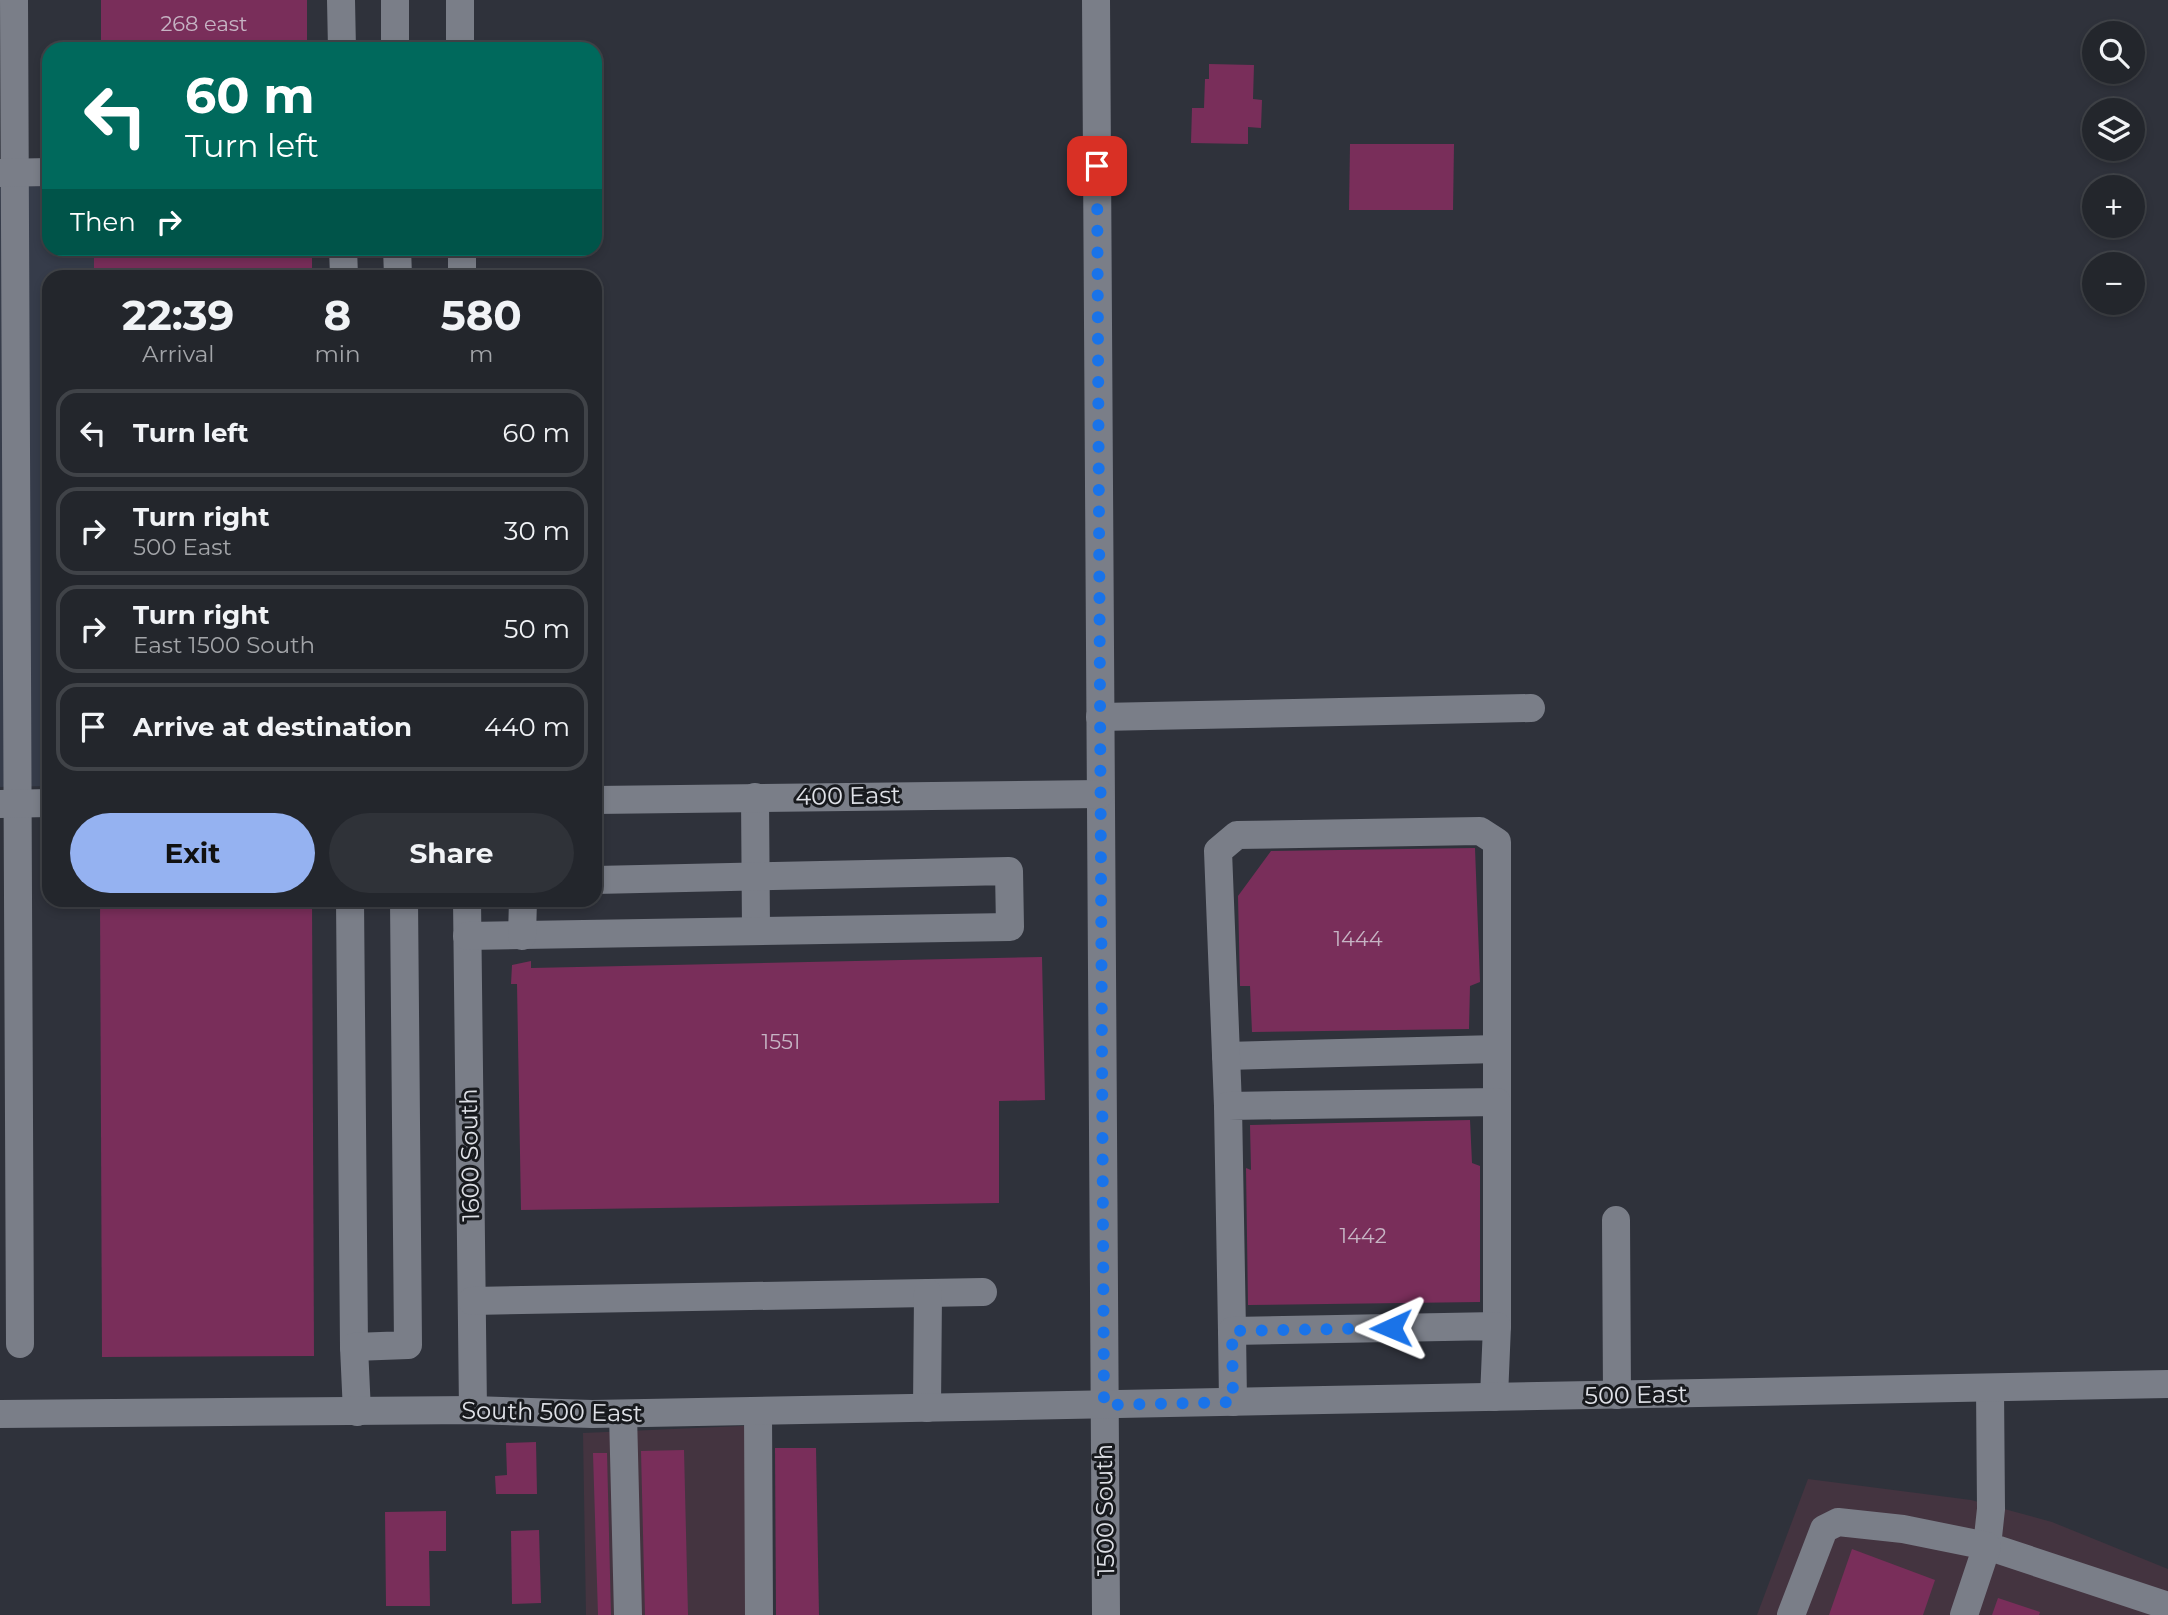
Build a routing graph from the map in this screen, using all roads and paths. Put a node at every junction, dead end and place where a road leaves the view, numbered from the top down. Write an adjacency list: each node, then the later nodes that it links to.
1 (13, 0): 10 (street)
2 (341, 0): 6 (street)
3 (395, 0): 7 (street)
4 (460, 0): 8 (street)
5 (1096, 0): 12 (street, 1500 South)
6 (342, 42)
7 (395, 42)
8 (460, 42)
9 (42, 172): 10 (street)
10 (7, 173): 16 (street)
11 (1531, 708): 12 (street)
12 (1100, 717): 13 (street, 1500 South)
13 (1100, 794): 14 (street, 400 East); 44 (street, 1500 South)
14 (755, 797): 15 (street, 400 East); 18 (street)
15 (602, 800)
16 (8, 803): 17 (street); 37 (street)
17 (42, 803)
18 (756, 877): 19 (street); 24 (street); 24 (street)
19 (602, 880)
20 (350, 907): 38 (street)
21 (404, 907): 38 (street)
22 (467, 907): 25 (street, 1600 South)
23 (523, 907): 26 (street)
24 (756, 932): 26 (street)
25 (467, 936): 26 (street); 34 (street, 1600 South)
26 (522, 936)
27 (1497, 1049): 28 (street); 28 (street); 29 (street)
28 (1226, 1055): 30 (street)
29 (1497, 1102): 30 (street); 35 (street)
30 (1228, 1106): 36 (street)
31 (1616, 1220): 41 (street)
32 (984, 1292): 33 (street)
33 (928, 1293): 34 (street); 45 (street)
34 (472, 1301): 46 (street, 1600 South)
35 (1497, 1326): 36 (street); 42 (street)
36 (1232, 1331): 43 (street)
37 (20, 1344)
38 (354, 1347): 48 (street)
39 (2168, 1384): 40 (street, 500 East)
40 (1990, 1388): 41 (street, 500 East); 51 (street)
41 (1617, 1395): 42 (street, 500 East)
42 (1494, 1397): 43 (street, 500 East)
43 (1233, 1402): 44 (street, 500 East)
44 (1104, 1405): 45 (street, South 500 East); 56 (street, 1500 South)
45 (927, 1408): 47 (street, South 500 East)
46 (474, 1410): 48 (street, South 500 East); 49 (street, South 500 East)
47 (758, 1411): 49 (street, South 500 East); 55 (street)
48 (357, 1412): 50 (street, South 500 East)
49 (623, 1413): 54 (street)
50 (0, 1414)
51 (1987, 1546): 52 (street); 57 (street); 58 (street)
52 (2122, 1603): 53 (street)
53 (2168, 1606)
54 (628, 1615)
55 (759, 1615)
56 (1106, 1615)
57 (1791, 1615)
58 (1964, 1615)

